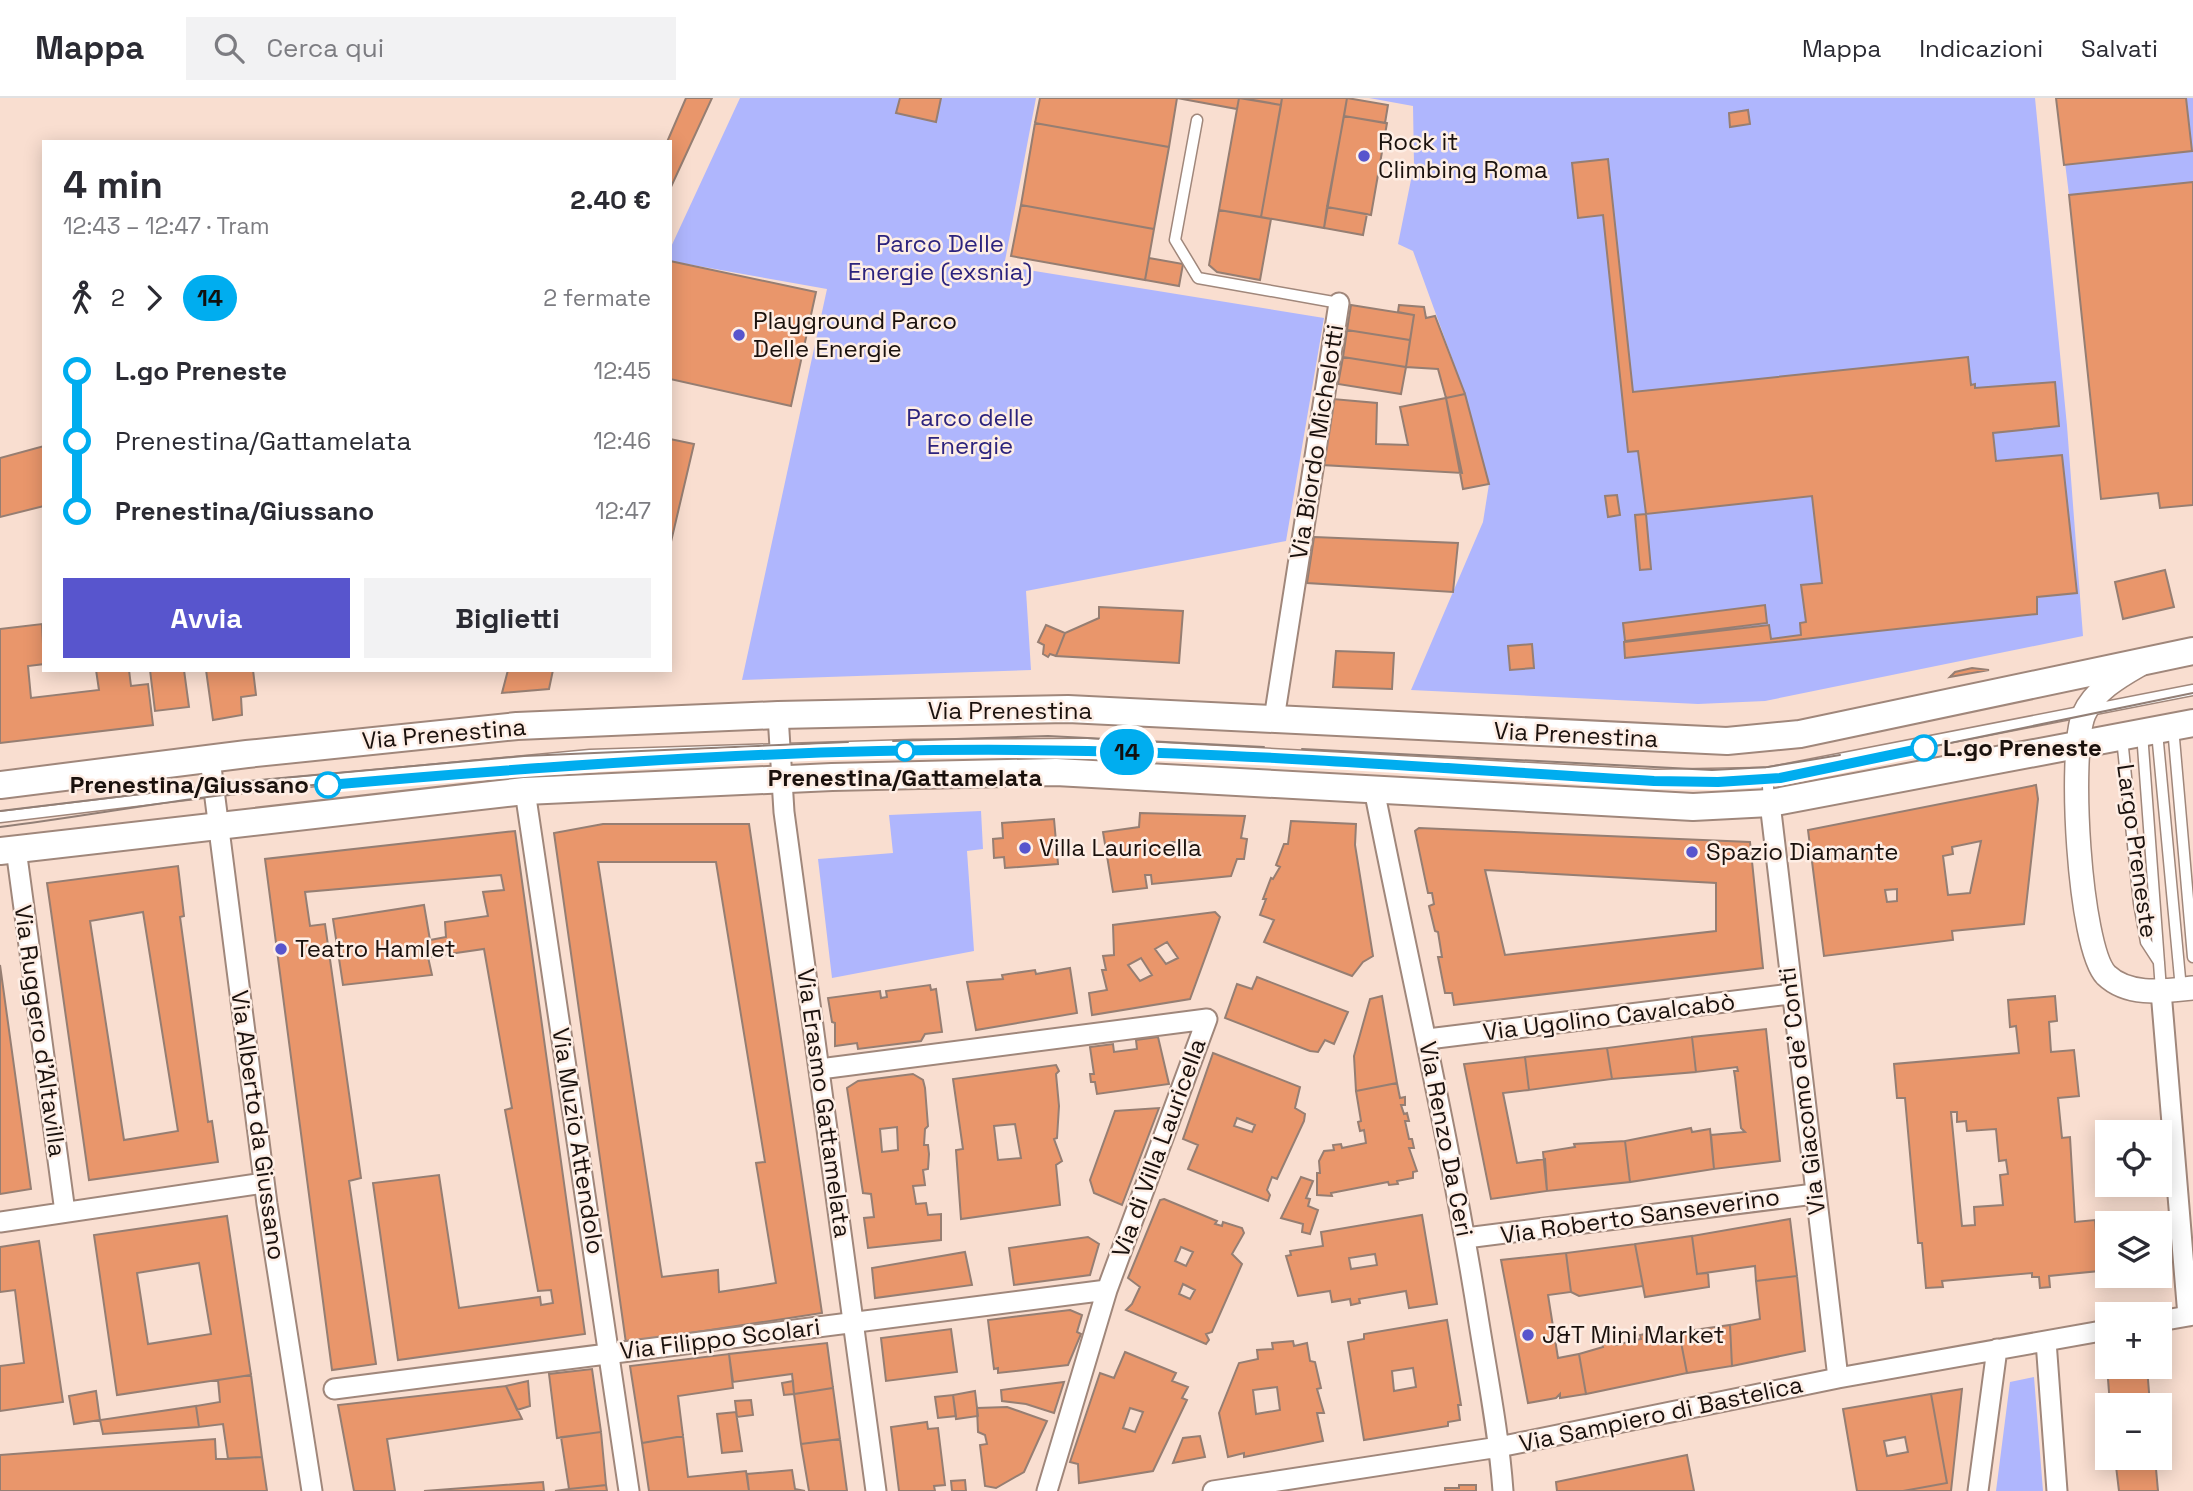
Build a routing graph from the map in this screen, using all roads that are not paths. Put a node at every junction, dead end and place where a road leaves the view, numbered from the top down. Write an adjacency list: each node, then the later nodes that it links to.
1 (1197, 120): 2 (lane, Via Biordo Michelotti)
2 (1339, 303): 8 (street, Via Biordo Michelotti)
3 (2193, 651): 4 (main road, Largo Preneste)
4 (2141, 663): 6 (street, Largo Preneste); 8 (main road, Via Prenestina)
5 (2193, 690): 6 (lane, Via Prenestina)
6 (2085, 712): 10 (street, Largo Preneste); 13 (lane, Via Prenestina)
7 (778, 715): 8 (main road, Via Prenestina); 11 (street, Via Erasmo Gattamelata); 12 (main road, Via Prenestina)
8 (1274, 719)
9 (2157, 730): 10 (main road, Largo Preneste); 23 (lane, Largo Preneste); 24 (lane, Largo Preneste); 24 (lane, Largo Preneste); 25 (lane, Largo Preneste)
10 (2078, 744): 19 (main road, Largo Preneste); 25 (street, Largo Preneste)
11 (779, 748): 13 (lane, Via Prenestina); 14 (street, Via Erasmo Gattamelata); 17 (lane, Via Prenestina)
12 (210, 759): 15 (main road, Via Prenestina); 17 (street, Via Alberto da Giussano)
13 (1767, 773): 19 (lane)
14 (781, 779): 16 (main road); 18 (main road); 28 (street, Via Erasmo Gattamelata)
15 (0, 785)
16 (1374, 789): 19 (main road); 27 (street, Via Renzo Da Ceri)
17 (214, 791): 20 (lane, Via Prenestina); 21 (street, Via Alberto da Giussano)
18 (526, 791): 21 (main road); 41 (street, Via Muzio Attendolo)
19 (1770, 803): 26 (street, Via Giacomo de' Conti)
20 (0, 817)
21 (218, 825): 22 (main road); 29 (street, Via Alberto da Giussano)
22 (8, 850): 31 (street, Via Ruggero d'Altavilla)
23 (2193, 957)
24 (2159, 962): 25 (lane, Largo Preneste)
25 (2178, 990): 35 (street)
26 (1790, 994): 27 (street, Via Ugolino Cavalcabò); 30 (street, Via Giacomo de' Conti)
27 (1428, 1039): 33 (street, Via Renzo Da Ceri)
28 (820, 1069): 34 (street, Via di Villa Lauricella); 37 (street, Via Erasmo Gattamelata)
29 (264, 1183): 31 (street); 45 (street, Via Alberto da Giussano)
30 (1814, 1194): 33 (street, Via Roberto Sanseverino); 42 (street, Via Giacomo de' Conti)
31 (65, 1213): 32 (street)
32 (0, 1222)
33 (1466, 1238): 44 (street, Via Renzo Da Ceri)
34 (1107, 1290): 37 (street, Via Filippo Scolari); 48 (street, Via di Villa Lauricella)
35 (2190, 1316): 36 (street)
36 (2172, 1319)
37 (853, 1322): 41 (street, Via Filippo Scolari); 47 (street, Via Erasmo Gattamelata)
38 (2095, 1332): 39 (street, Via Sampiero di Bastelica)
39 (2046, 1341): 40 (street, Via Sampiero di Bastelica); 52 (street)
40 (1997, 1349): 42 (street, Via Sampiero di Bastelica); 51 (street)
41 (610, 1353): 43 (street, Via Filippo Scolari); 46 (street, Via Muzio Attendolo)
42 (1838, 1378): 44 (street, Via Sampiero di Bastelica)
43 (334, 1389)
44 (1499, 1447): 49 (street, Via Sampiero di Bastelica); 50 (street, Via Renzo Da Ceri)
45 (312, 1491)
46 (629, 1491)
47 (876, 1491)
48 (1047, 1491)
49 (1213, 1491)
50 (1503, 1491)
51 (1978, 1491)
52 (2057, 1491)

